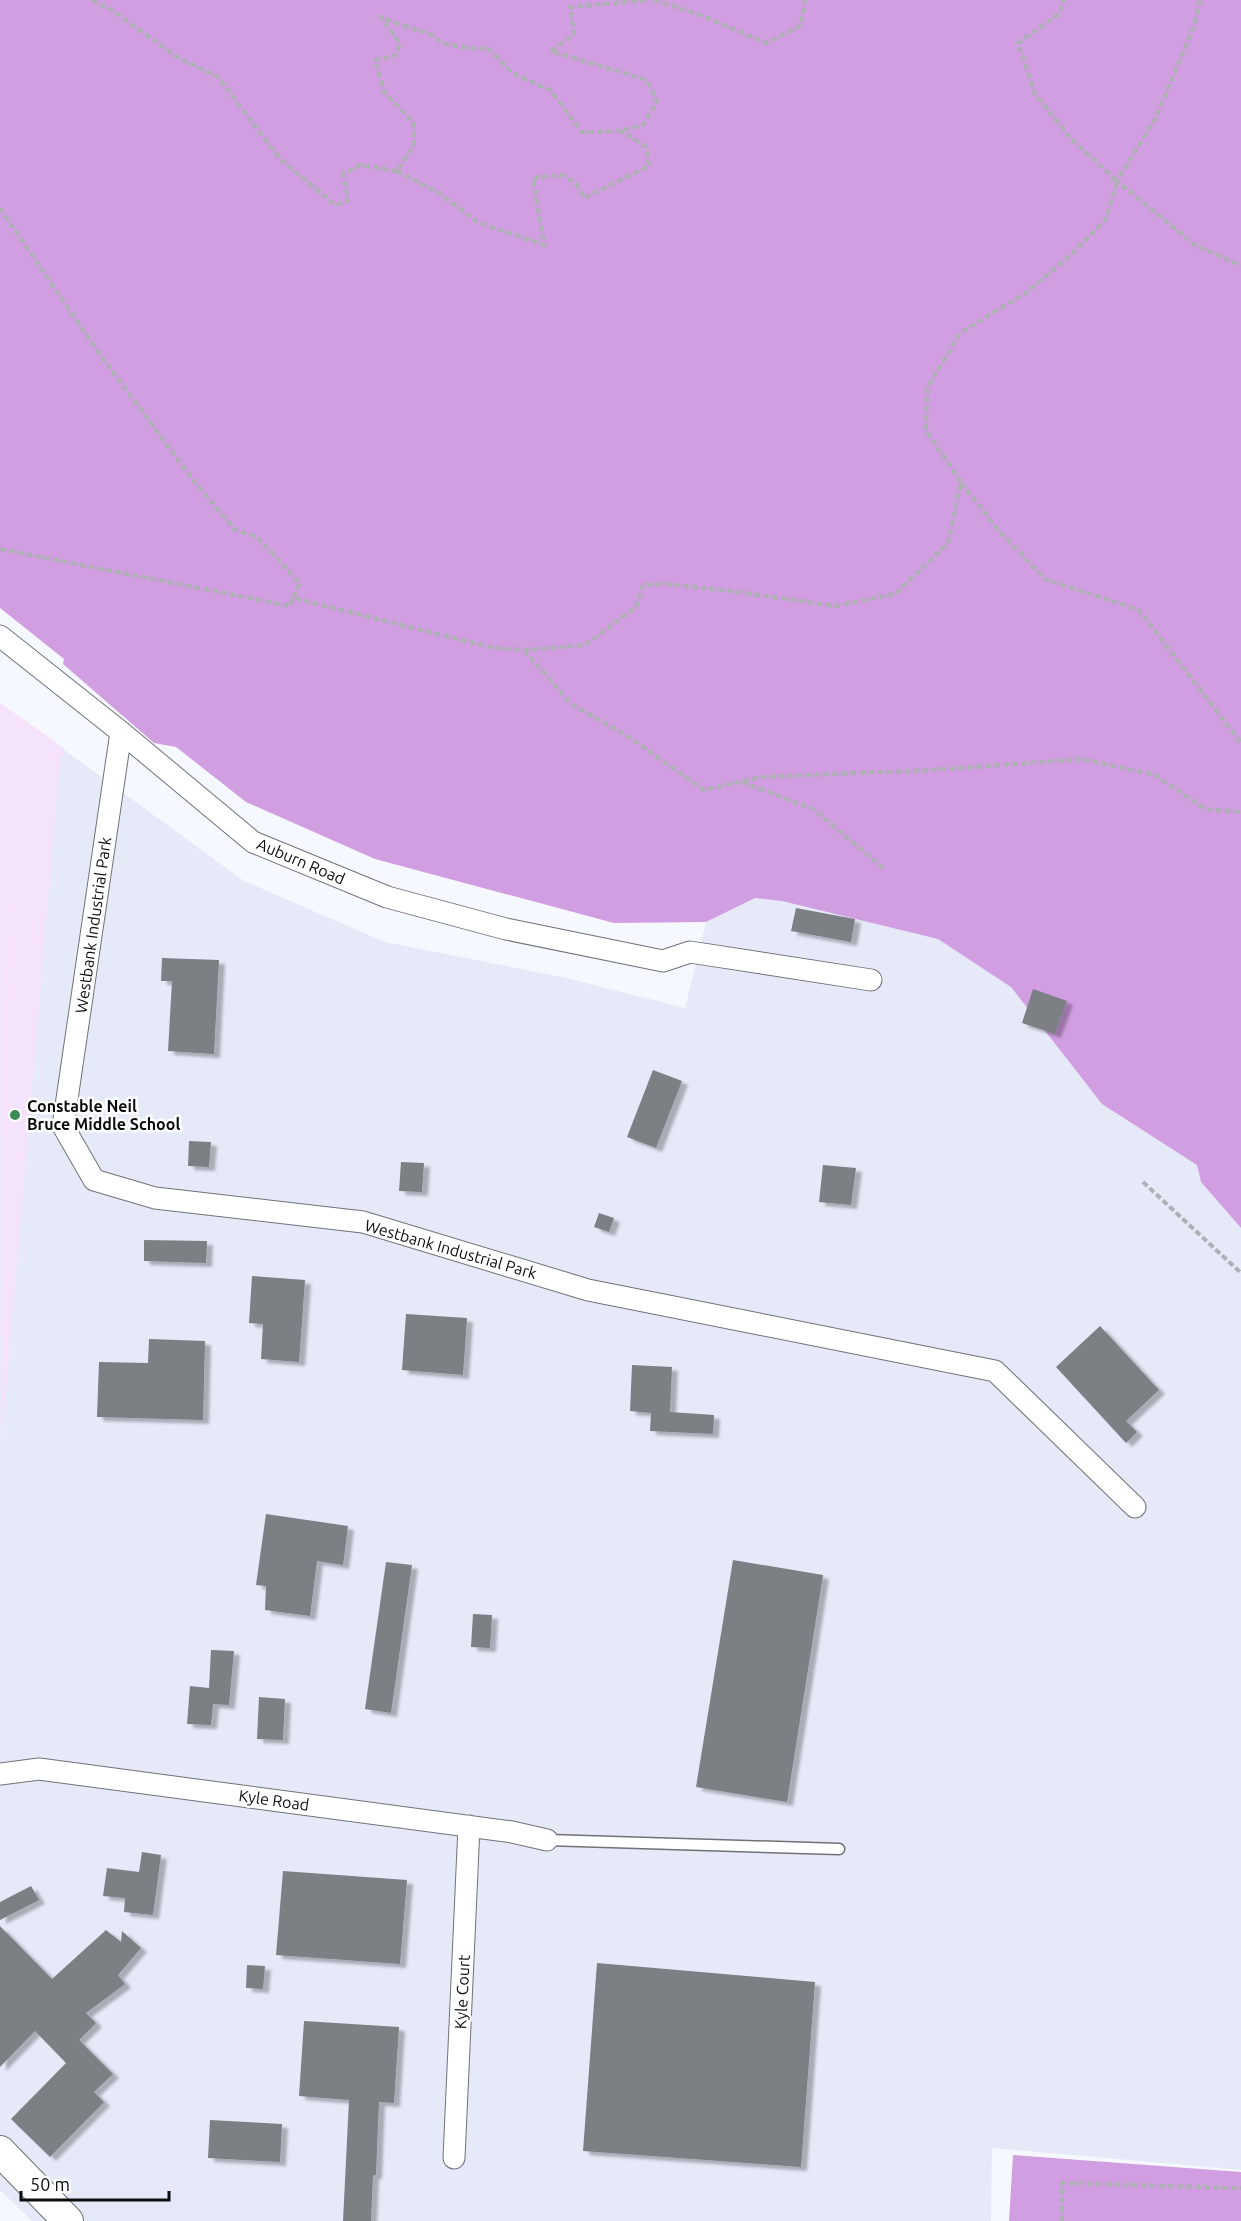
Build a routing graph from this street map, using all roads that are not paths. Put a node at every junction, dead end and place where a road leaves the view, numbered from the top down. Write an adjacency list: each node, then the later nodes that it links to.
1 (0, 636): 2 (street, Auburn Road)
2 (121, 732): 3 (street, Auburn Road); 4 (street, Westbank Industrial Park)
3 (872, 980)
4 (1135, 1507)
5 (0, 1774): 6 (street, Kyle Road)
6 (469, 1826): 7 (street, Kyle Road); 10 (street, Kyle Court)
7 (547, 1840): 8 (lane)
8 (839, 1849)
9 (0, 2151): 11 (street)
10 (454, 2158)
11 (68, 2221)

